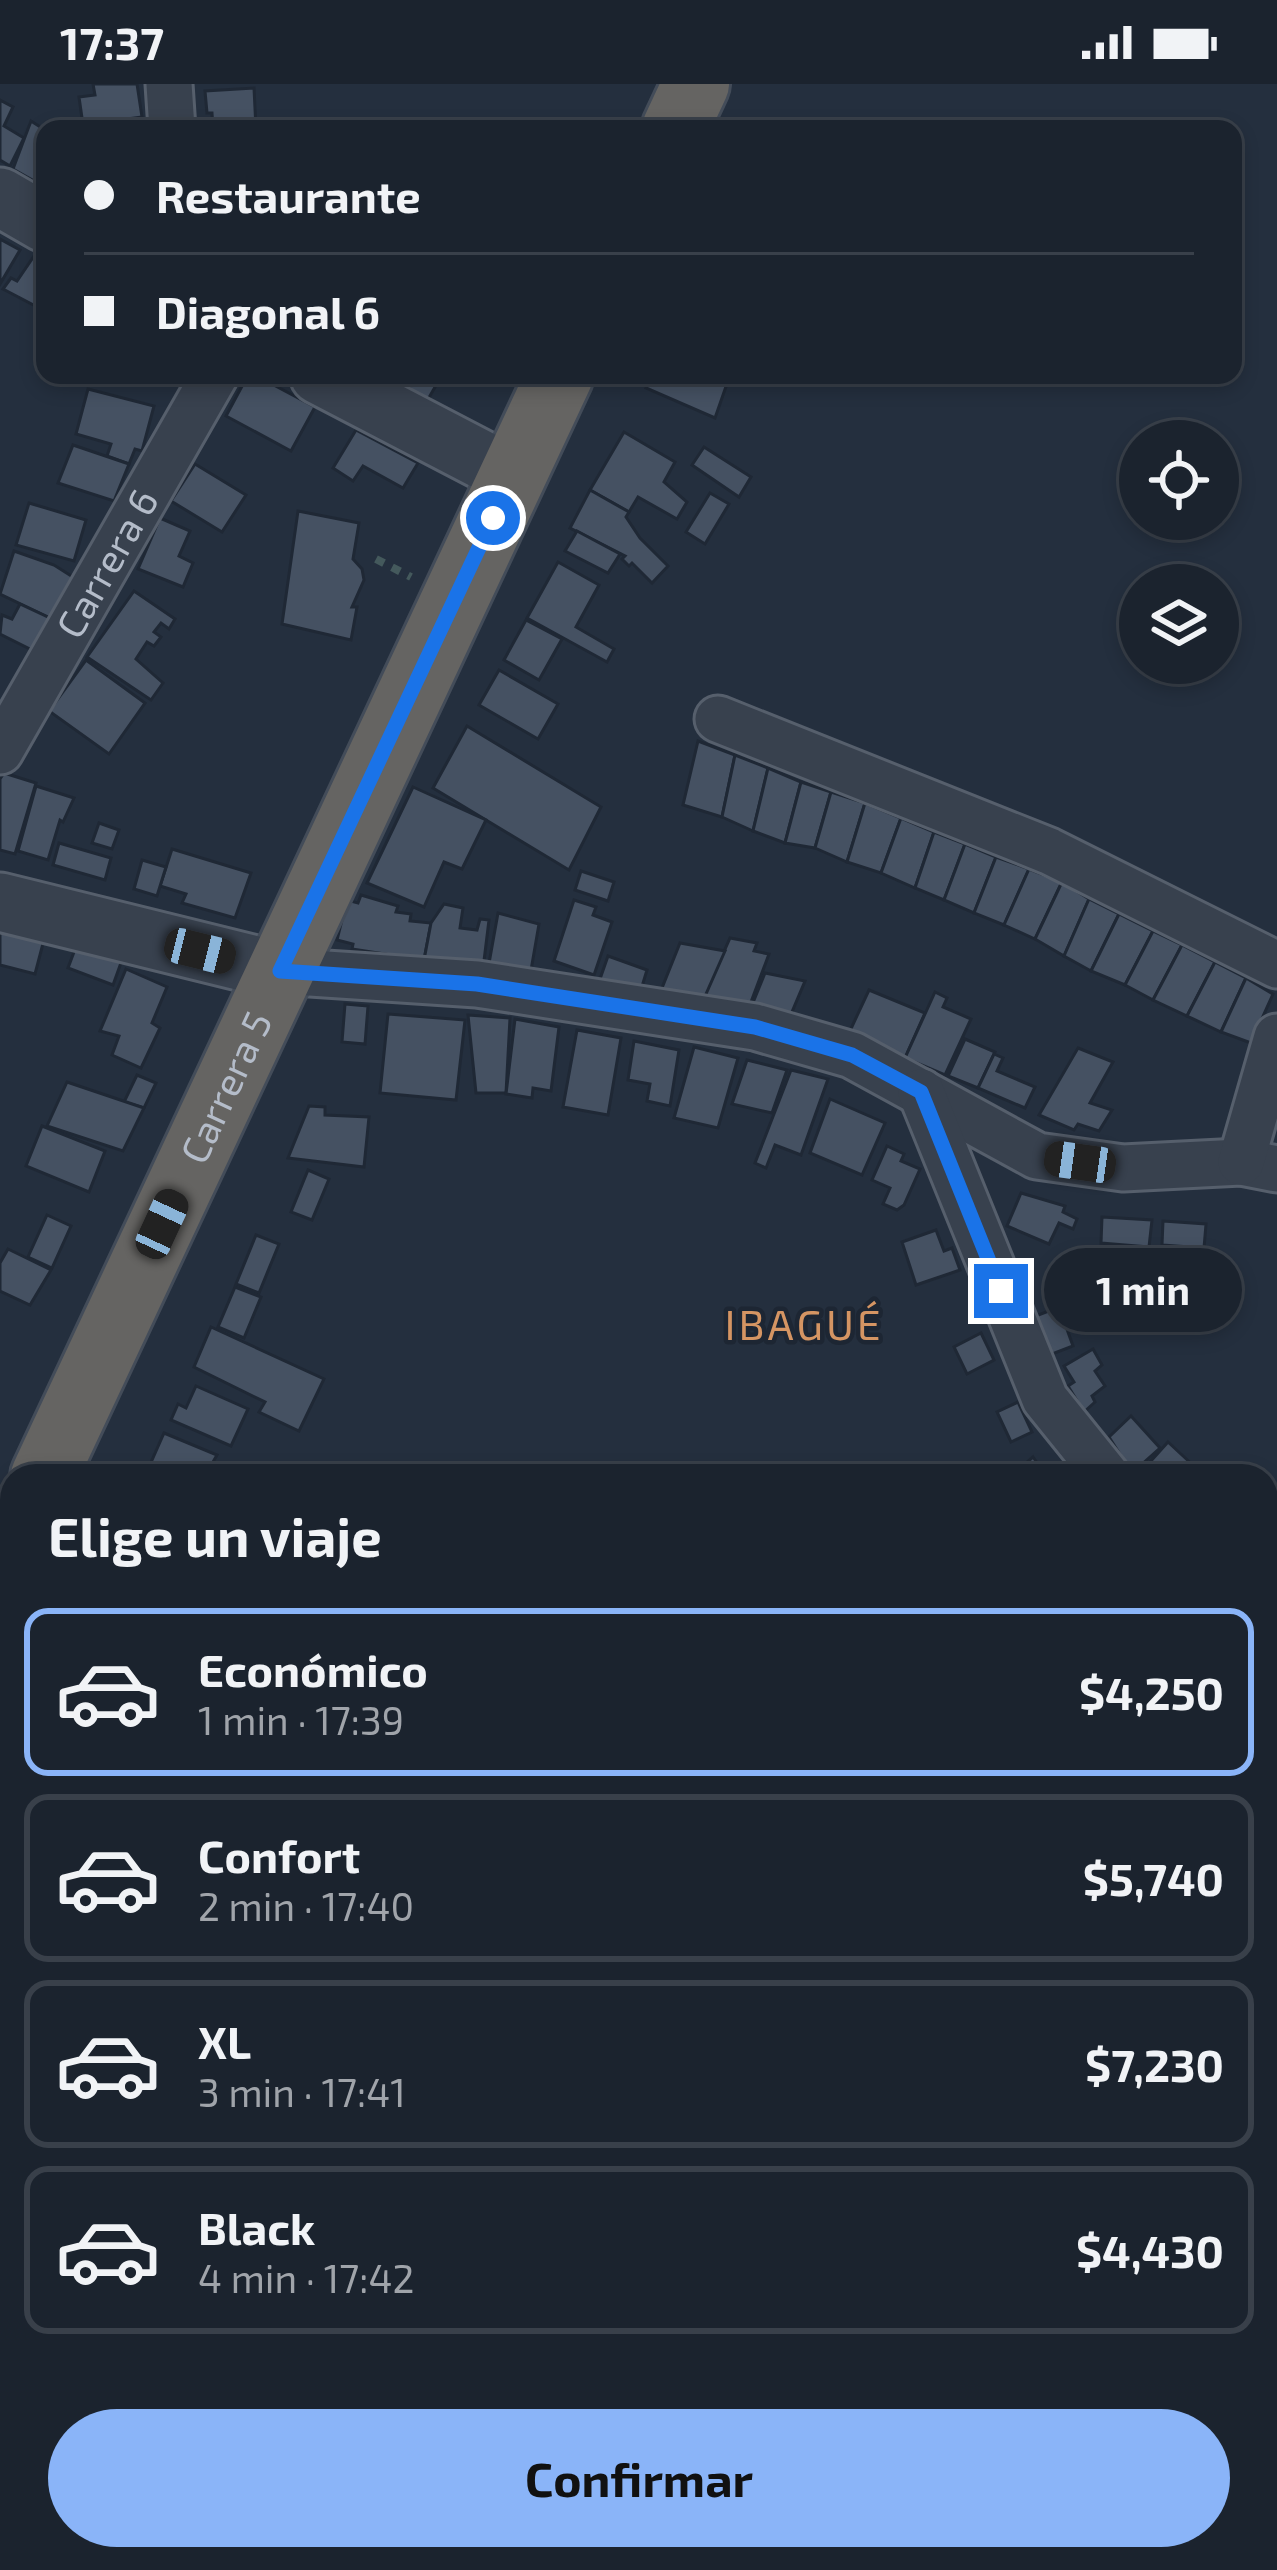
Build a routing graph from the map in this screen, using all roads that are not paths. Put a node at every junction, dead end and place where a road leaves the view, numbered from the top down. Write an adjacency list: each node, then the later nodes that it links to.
1 (169, 84): 3 (street)
2 (697, 84): 4 (highway)
3 (171, 120)
4 (679, 120)
5 (0, 197): 6 (street)
6 (36, 218)
7 (209, 384): 12 (street, Carrera 6)
8 (336, 384): 10 (street)
9 (556, 384): 10 (highway, Carrera 5)
10 (513, 476): 15 (highway, Carrera 5)
11 (718, 719): 14 (street)
12 (0, 751)
13 (0, 902): 15 (street)
14 (1277, 965)
15 (280, 971): 17 (street); 19 (highway, Carrera 5)
16 (1277, 1037): 18 (street)
17 (921, 1092): 18 (street); 20 (street)
18 (1259, 1165)
19 (50, 1464)
20 (1097, 1464)

